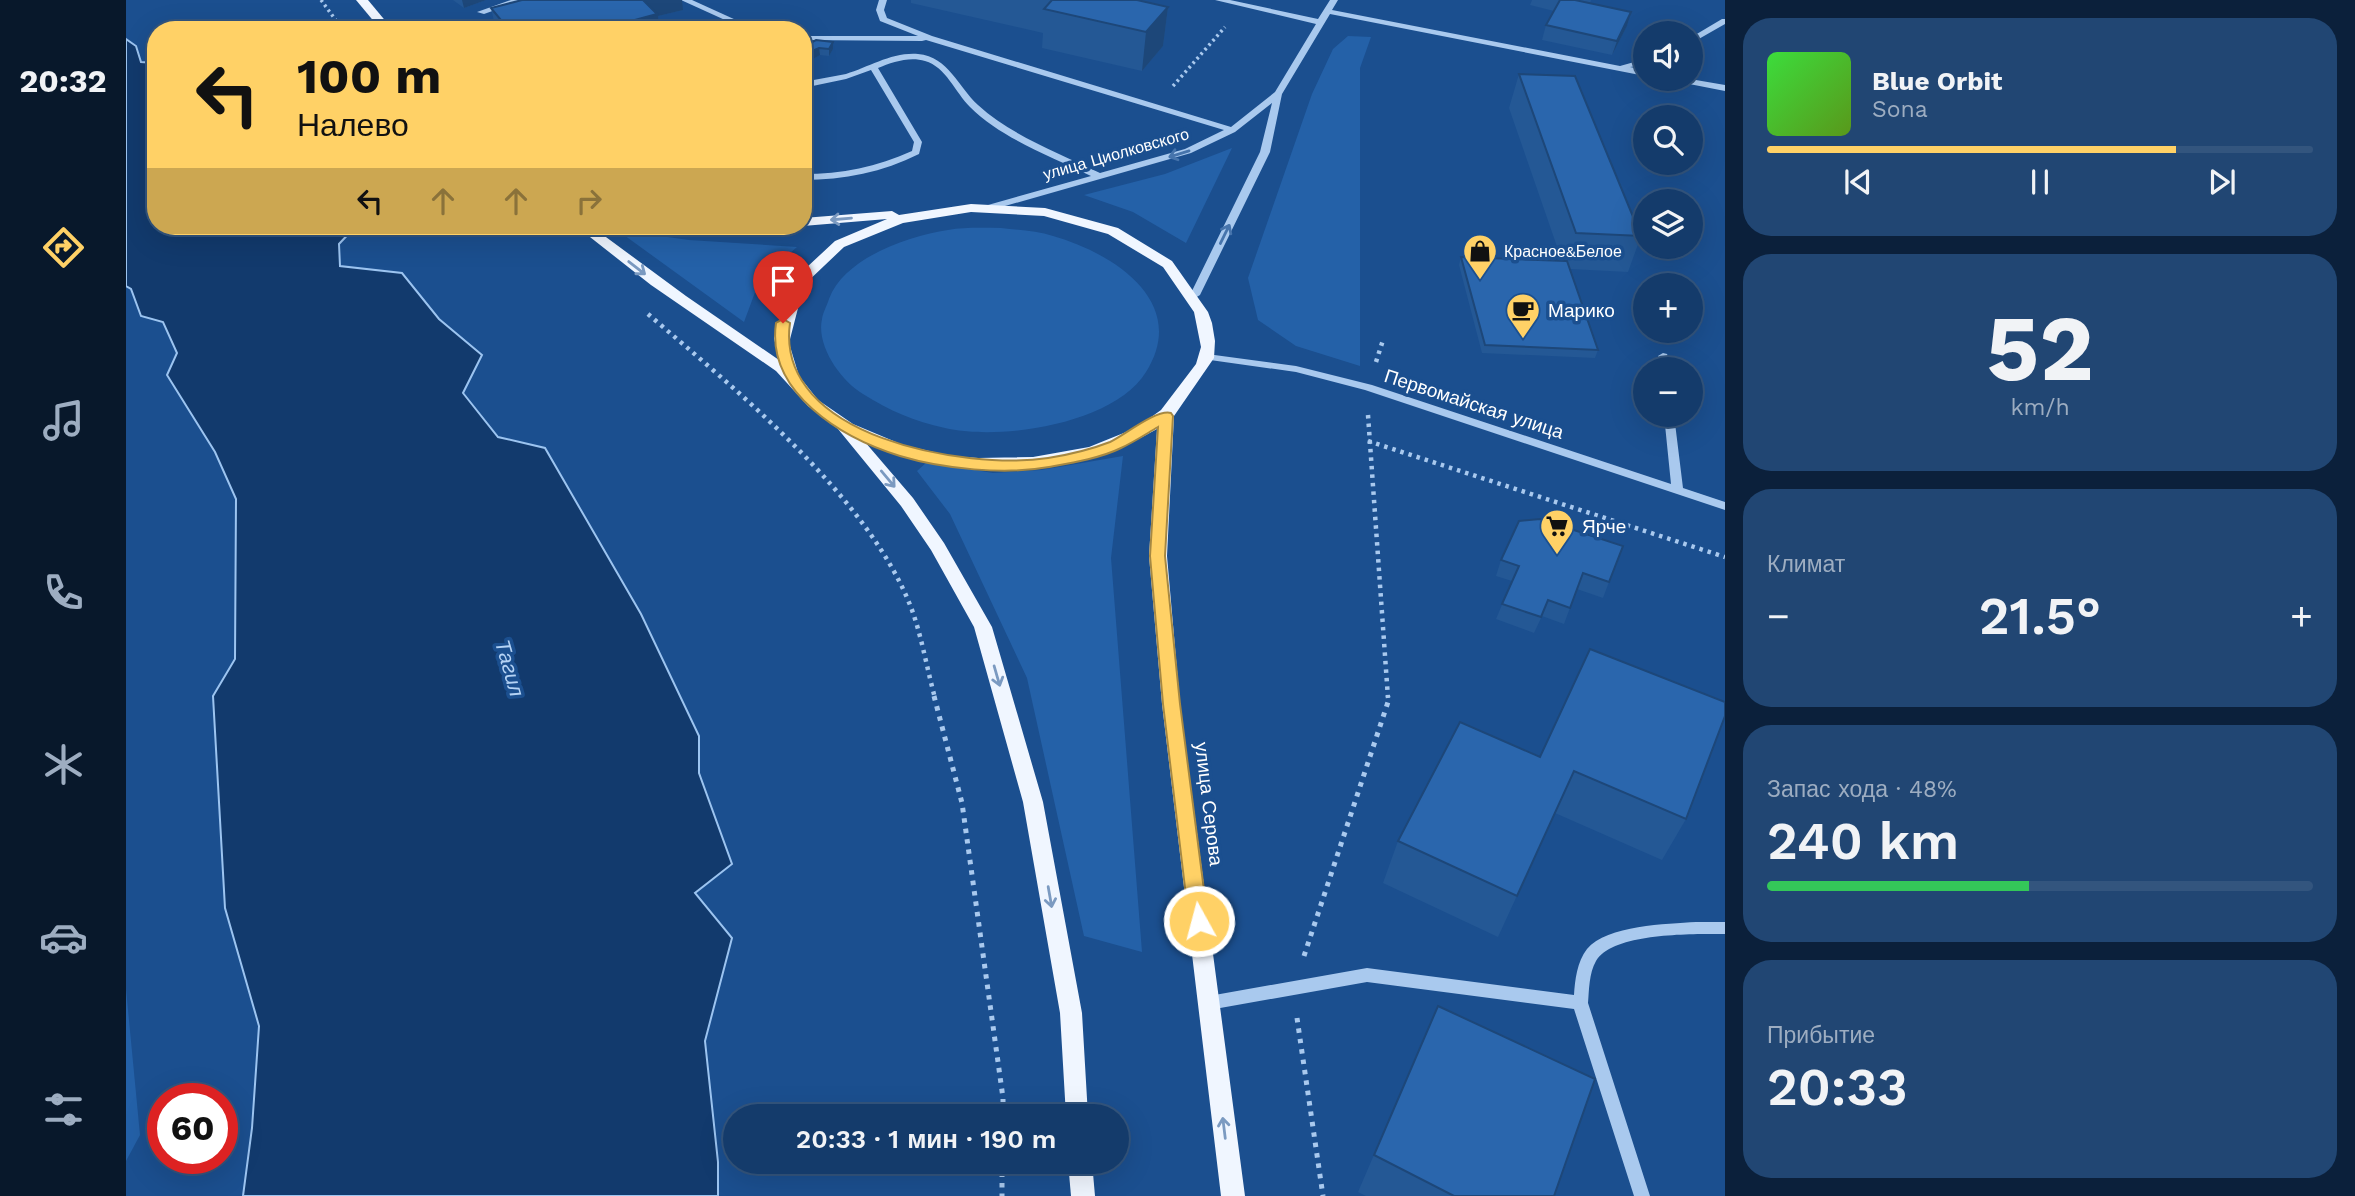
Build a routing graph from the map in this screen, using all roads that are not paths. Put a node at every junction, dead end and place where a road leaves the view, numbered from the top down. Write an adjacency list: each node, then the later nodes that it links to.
1 (362, 0): 9 (main road)
2 (519, 0): 8 (lane)
3 (685, 0): 10 (street)
4 (883, 0): 15 (lane)
5 (1219, 0): 12 (street)
6 (1334, 0): 7 (street, улица Циолковского)
7 (1327, 11): 12 (street, улица Циолковского); 18 (lane)
8 (481, 12)
9 (380, 21)
10 (733, 21)
11 (1725, 21): 13 (street)
12 (1319, 22): 23 (street, улица Циолковского)
13 (1703, 34)
14 (812, 38): 15 (street)
15 (929, 38): 24 (lane)
16 (1633, 64): 18 (street)
17 (873, 66): 20 (street); 25 (street); 26 (street)
18 (1614, 68): 19 (lane)
19 (1633, 72)
20 (812, 83)
21 (1703, 84): 22 (street)
22 (1725, 88)
23 (1278, 94): 24 (street, улица Циолковского); 31 (street, улица Циолковского, one-way to 23)
24 (1232, 130): 25 (street, улица Циолковского, one-way to 25)
25 (1099, 176): 27 (street, улица Циолковского)
26 (812, 177)
27 (991, 206): 28 (main road); 31 (main road)
28 (927, 212): 29 (main road, one-way to 29); 33 (main road)
29 (812, 221)
30 (595, 235): 33 (main road, one-way to 33)
31 (1195, 295): 32 (main road)
32 (1207, 357): 34 (main road); 37 (street, Первомайская улица)
33 (792, 376): 35 (main road)
34 (1166, 416): 35 (main road); 40 (main road, улица Серова)
35 (844, 426): 42 (main road, one-way to 42)
36 (1669, 427): 37 (street)
37 (1678, 491): 38 (street, Первомайская улица)
38 (1725, 506)
39 (1725, 928): 41 (street)
40 (1209, 1003): 41 (street); 45 (main road, улица Серова, one-way to 40)
41 (1580, 1003): 46 (street)
42 (1076, 1104)
43 (1081, 1174): 44 (main road)
44 (1083, 1196)
45 (1233, 1196)
46 (1642, 1196)

